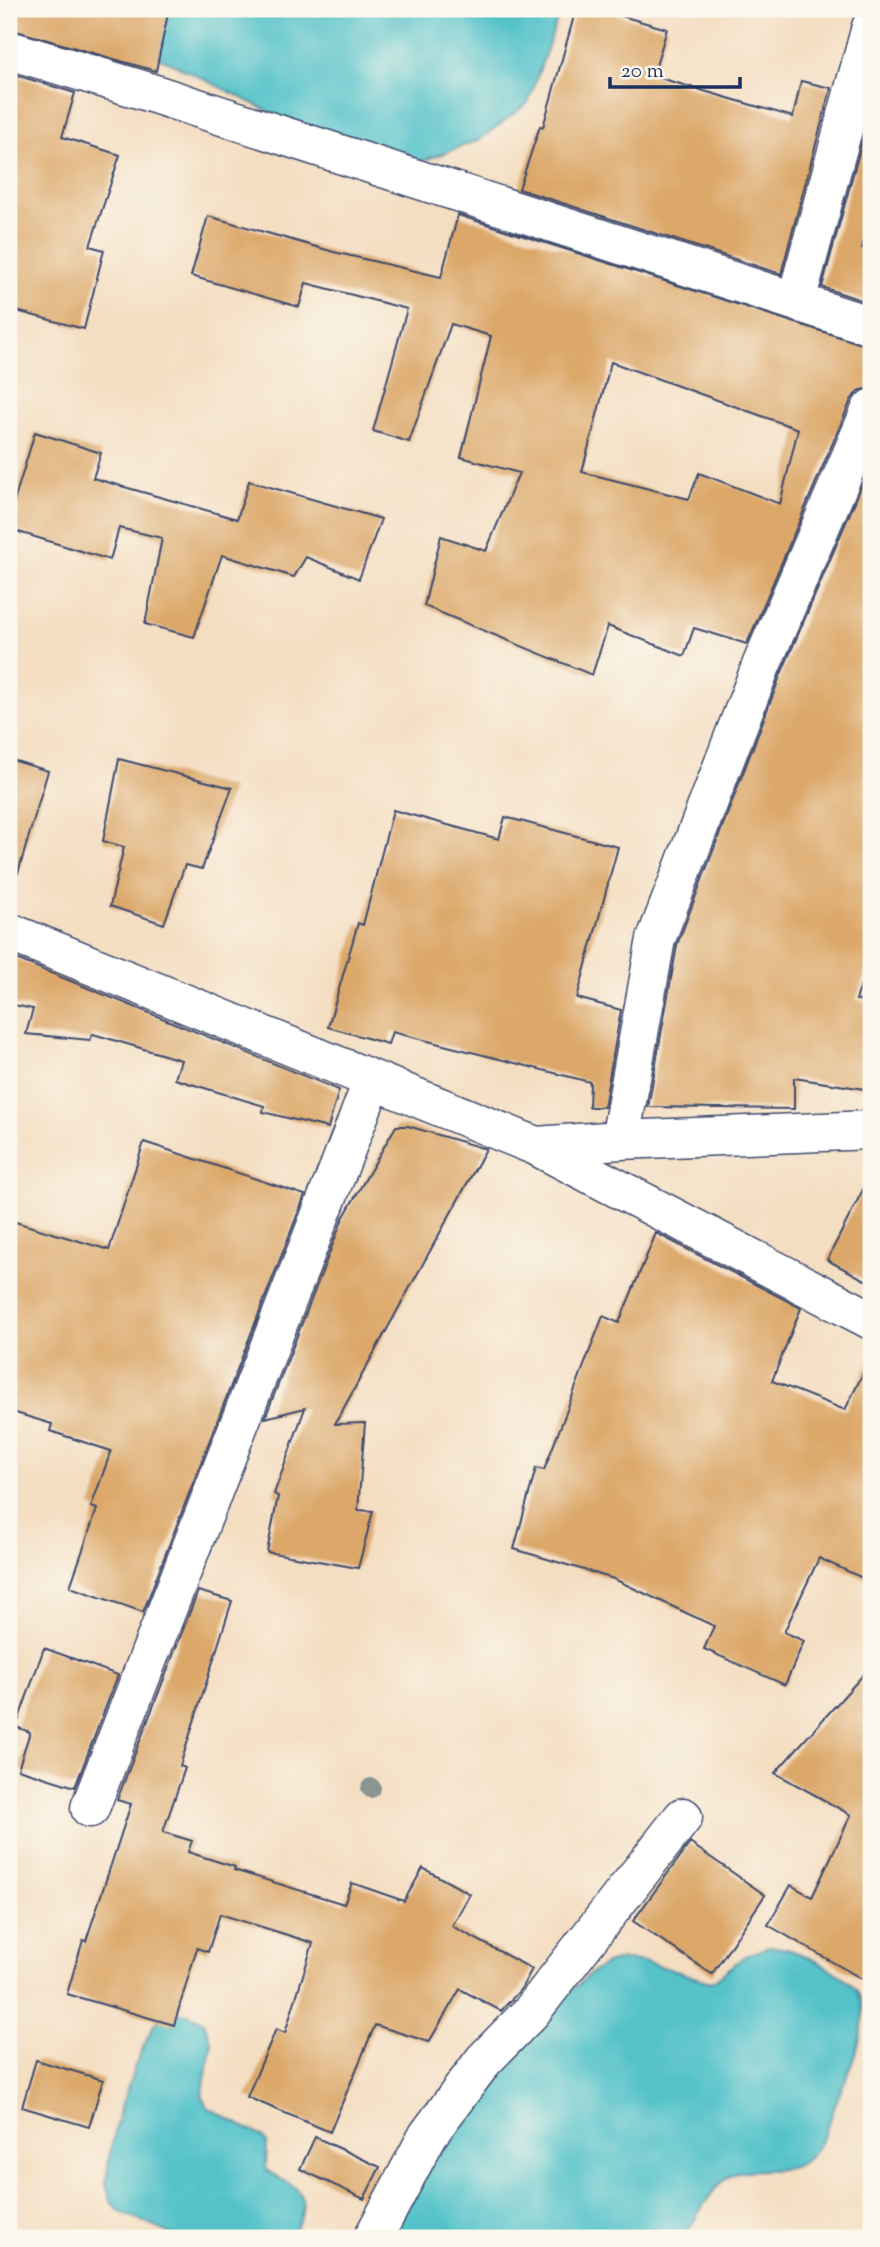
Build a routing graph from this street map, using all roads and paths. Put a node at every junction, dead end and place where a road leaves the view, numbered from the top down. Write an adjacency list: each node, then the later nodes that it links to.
1 (871, 27): 3 (street)
2 (9, 50): 3 (street)
3 (796, 301): 4 (street)
4 (871, 326)
5 (871, 409): 9 (street)
6 (9, 932): 7 (street)
7 (373, 1080): 10 (street); 12 (street)
8 (871, 1130): 9 (street)
9 (620, 1140): 10 (street)
10 (536, 1146): 11 (street)
11 (871, 1320)
12 (90, 1808)
13 (683, 1816): 14 (street)
14 (373, 2238)

